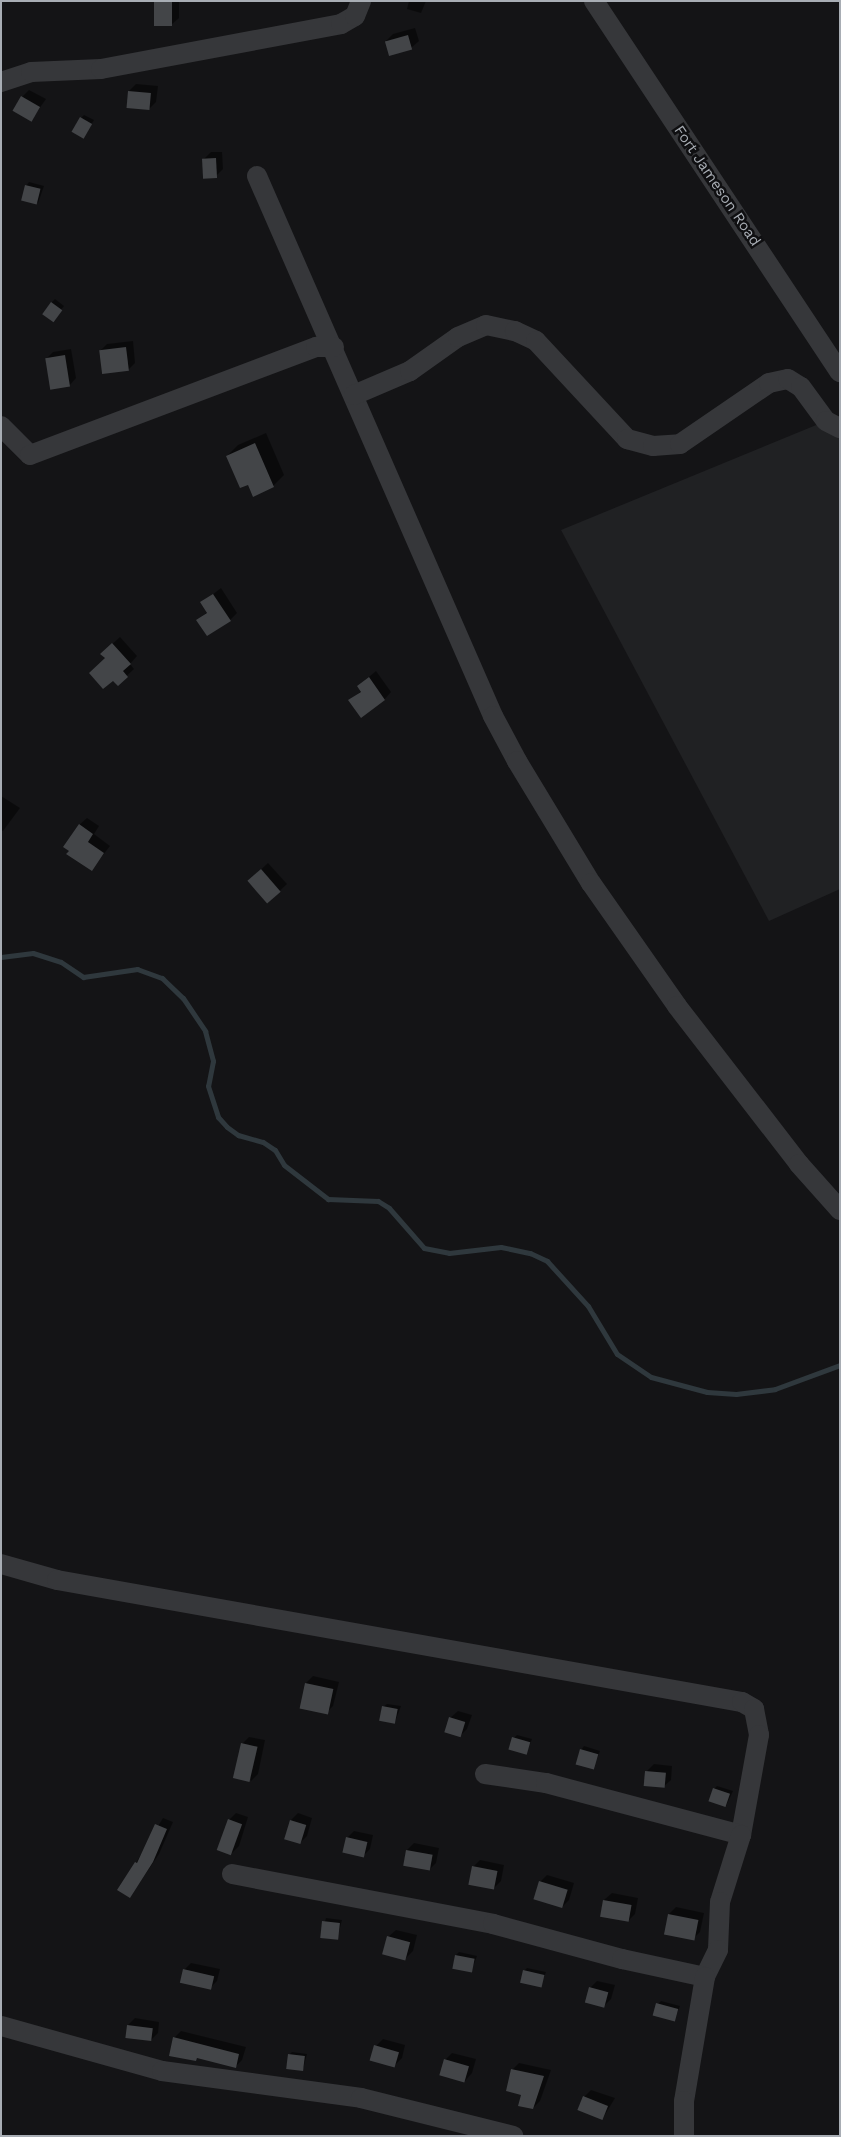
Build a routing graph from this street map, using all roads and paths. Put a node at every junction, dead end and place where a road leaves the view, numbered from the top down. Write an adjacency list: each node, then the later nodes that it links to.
1 (361, 1): 3 (street)
2 (594, 1): 6 (street, Fort Jameson Road)
3 (1, 82)
4 (257, 176): 5 (street)
5 (334, 347): 7 (street); 8 (street)
6 (840, 372)
7 (354, 395): 9 (street); 10 (street)
8 (1, 426)
9 (840, 428)
10 (840, 1210)
11 (1, 1564): 13 (street)
12 (485, 1774): 13 (street)
13 (741, 1835): 15 (street)
14 (232, 1874): 15 (street)
15 (705, 1976): 18 (street)
16 (1, 2026): 17 (street)
17 (513, 2136)
18 (684, 2136)

